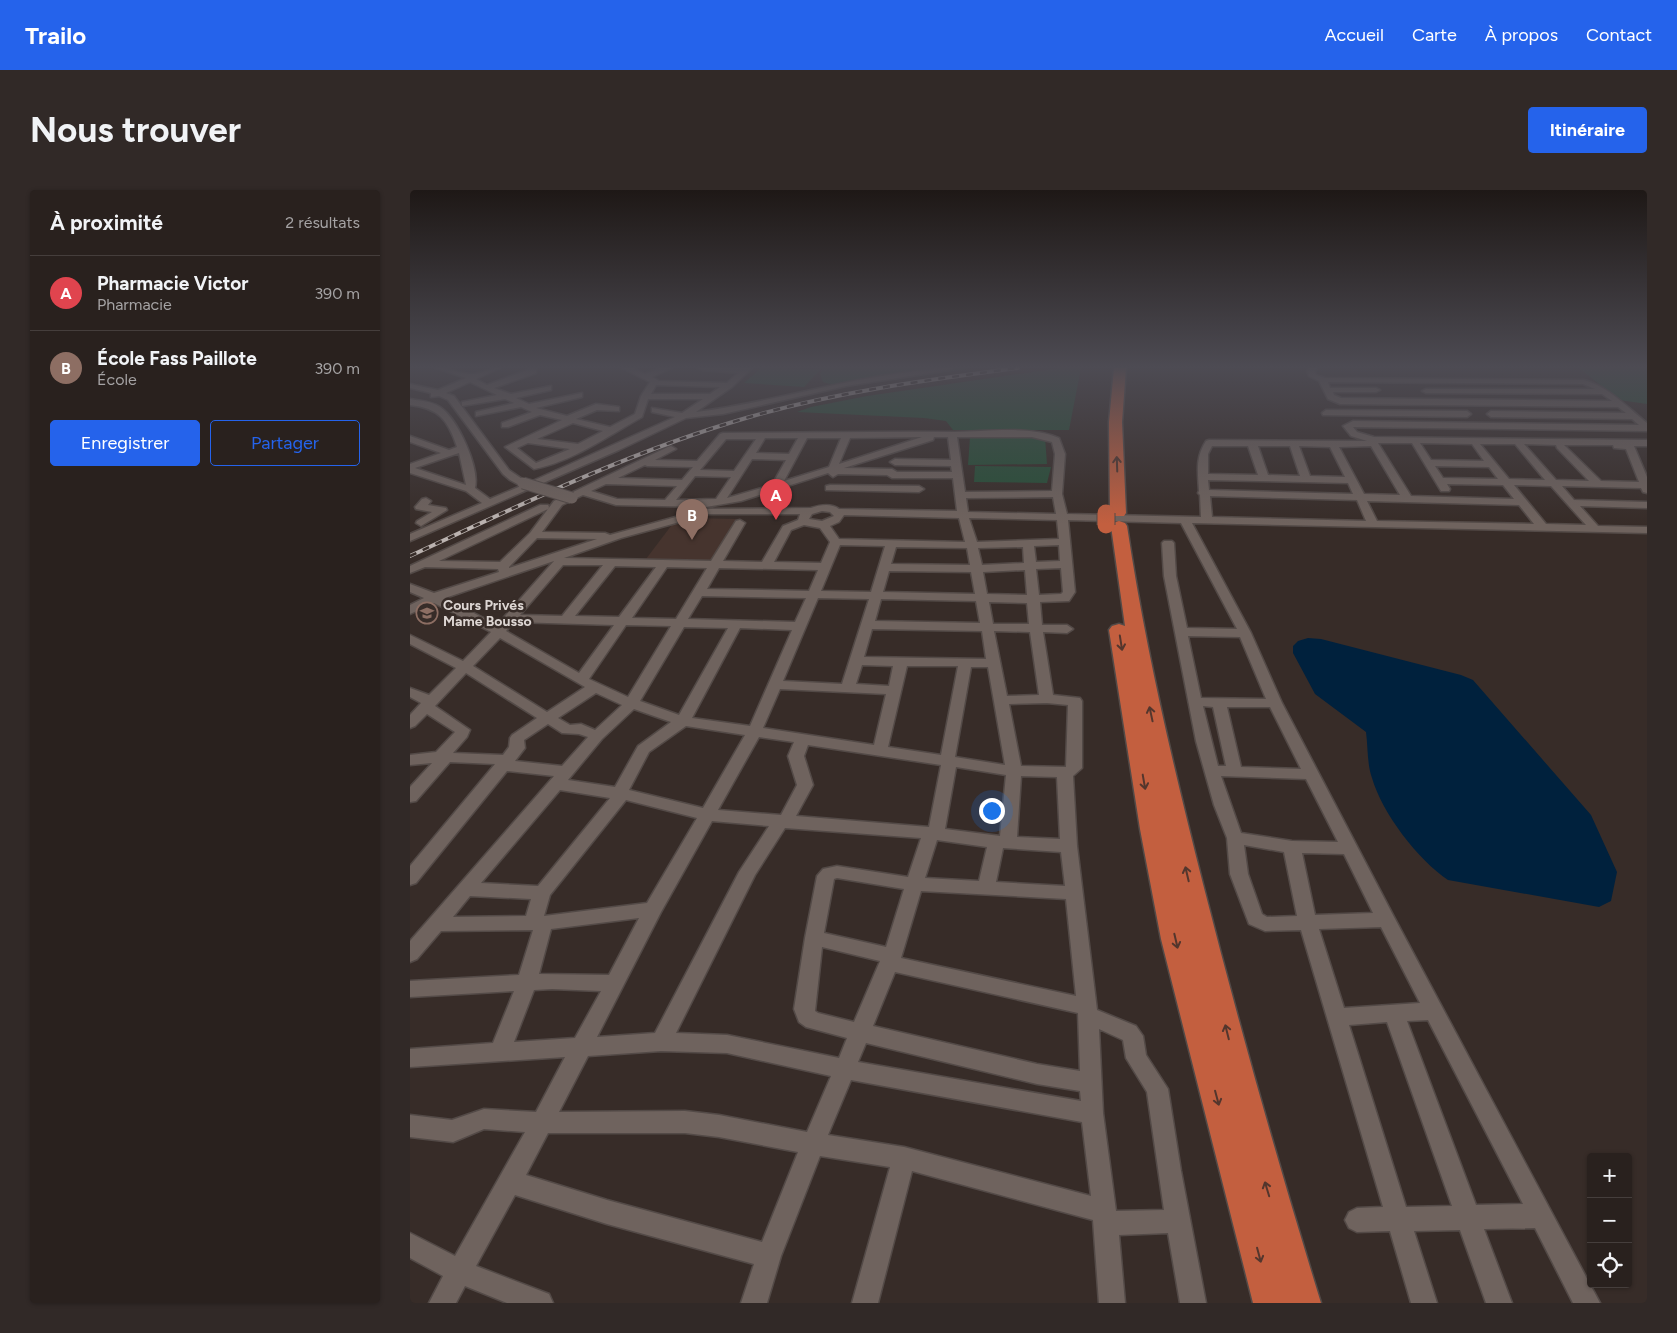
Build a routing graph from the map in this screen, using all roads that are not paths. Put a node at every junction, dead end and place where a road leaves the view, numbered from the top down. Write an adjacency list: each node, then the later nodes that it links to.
1 (447, 420): 45 (street)
2 (467, 420): 86 (street, bridge)
3 (518, 420): 15 (street)
4 (565, 420): 14 (street)
5 (601, 420): 17 (street)
6 (630, 420): 24 (street); 26 (street)
7 (676, 420): 24 (street)
8 (1105, 420): 108 (highway)
9 (1116, 420): 108 (highway, one-way to 9)
10 (1400, 420): 16 (street)
11 (1472, 420): 20 (street)
12 (1496, 420): 21 (street)
13 (1569, 420): 23 (street)
14 (569, 421): 17 (street); 32 (street)
15 (505, 425)
16 (1404, 425): 18 (street); 33 (street)
17 (590, 426): 26 (street)
18 (1431, 426): 19 (street); 33 (street)
19 (1456, 426): 20 (street); 38 (street)
20 (1477, 426): 21 (street)
21 (1501, 426): 22 (street)
22 (1543, 427): 23 (street); 42 (street)
23 (1577, 427): 25 (street)
24 (660, 428): 46 (street)
25 (1647, 428)
26 (610, 430): 34 (street)
27 (947, 434): 30 (street); 48 (street); 63 (street); 85 (street)
28 (763, 435): 29 (street); 53 (street); 59 (street)
29 (804, 435): 30 (street); 54 (street)
30 (847, 435): 64 (street)
31 (410, 439): 51 (street)
32 (527, 440): 44 (street); 52 (street)
33 (1442, 441): 38 (street)
34 (587, 442): 44 (street); 46 (street)
35 (1252, 443): 36 (street); 69 (street); 70 (street)
36 (1293, 443): 37 (street); 71 (street)
37 (1333, 443): 40 (street); 73 (street)
38 (1473, 443): 41 (street); 42 (street); 43 (street); 60 (street)
39 (1647, 443): 42 (street)
40 (1374, 444): 41 (street); 91 (street)
41 (1416, 444): 58 (street)
42 (1560, 444): 43 (street); 49 (street); 78 (street)
43 (1519, 445): 77 (street)
44 (578, 447): 52 (street)
45 (463, 448): 51 (street); 62 (street)
46 (616, 448): 55 (street)
47 (671, 449): 57 (street)
48 (896, 450): 56 (street); 64 (street)
49 (1632, 452): 50 (street); 80 (street)
50 (1647, 453)
51 (446, 454): 61 (street); 62 (street)
52 (564, 456): 55 (street)
53 (749, 456): 54 (street); 66 (street)
54 (792, 456): 79 (street)
55 (585, 460): 97 (street)
56 (895, 462): 63 (street); 67 (street)
57 (641, 463): 59 (street); 72 (street)
58 (1428, 463): 60 (street); 74 (street)
59 (699, 464): 65 (street)
60 (1492, 464): 75 (street)
61 (410, 468): 83 (street)
62 (468, 468): 83 (street)
63 (957, 469): 68 (street); 87 (street)
64 (834, 470): 67 (street); 79 (street); 81 (street)
65 (691, 473): 66 (street); 76 (street)
66 (737, 474): 95 (street)
67 (892, 474): 68 (street); 82 (street)
68 (924, 475): 94 (street)
69 (1203, 477): 70 (street); 84 (street)
70 (1264, 478): 71 (street)
71 (1306, 479): 73 (street)
72 (602, 480): 76 (street); 86 (street)
73 (1351, 480): 90 (street)
74 (1440, 481): 75 (street); 93 (street)
75 (1506, 482): 77 (street); 96 (street)
76 (684, 483): 98 (street)
77 (1554, 483): 78 (street); 99 (street)
78 (1598, 484): 80 (street)
79 (776, 486): 89 (street)
80 (1646, 487)
81 (830, 488): 82 (street); 102 (street)
82 (887, 488): 94 (street)
83 (470, 489): 97 (street)
84 (1203, 493): 90 (street); 110 (street)
85 (1057, 494): 87 (street); 105 (street)
86 (576, 495): 98 (street); 103 (street); 119 (street)
87 (960, 495): 104 (street)
88 (410, 497): 118 (street)
89 (737, 499): 95 (street); 102 (street)
90 (1360, 499): 91 (street); 113 (street)
91 (1408, 500): 92 (street)
92 (1438, 500): 93 (street); 114 (street)
93 (1453, 500): 96 (street)
94 (915, 501): 104 (street); 107 (street)
95 (719, 502): 98 (street)
96 (1522, 502): 115 (street)
97 (489, 503): 118 (street)
98 (668, 503)
99 (1572, 503): 100 (street); 116 (street)
100 (1647, 505)
101 (544, 507): 130 (street)
102 (818, 508): 103 (street); 107 (street); 111 (street)
103 (773, 512): 111 (street)
104 (963, 515): 105 (street); 126 (street)
105 (1062, 516): 109 (street); 122 (street)
106 (683, 518): 120 (street)
107 (832, 519): 111 (street); 121 (street)
108 (1112, 519): 256 (highway, one-way to 256); 257 (highway, one-way to 108)
109 (1184, 519): 110 (street); 160 (street)
110 (1207, 519): 113 (street)
111 (804, 521): 133 (street)
112 (740, 523): 131 (street)
113 (1373, 523): 114 (street)
114 (1455, 525): 115 (street)
115 (1543, 528): 116 (street)
116 (1595, 529): 117 (street)
117 (1647, 530)
118 (410, 532)
119 (534, 535): 120 (street); 139 (street)
120 (617, 536): 127 (street)
121 (836, 542): 123 (street); 135 (street)
122 (1064, 542): 124 (street); 132 (street)
123 (892, 543): 126 (street); 136 (street)
124 (1028, 543): 126 (street); 134 (street)
125 (1168, 543): 159 (street)
126 (972, 545): 137 (street)
127 (559, 558): 128 (street); 139 (street); 148 (street)
128 (612, 562): 129 (street); 149 (street)
129 (664, 563): 131 (street); 150 (street)
130 (423, 564): 138 (street); 139 (street)
131 (714, 564): 133 (street); 141 (street)
132 (1066, 564): 134 (street); 146 (street)
133 (766, 566): 135 (street)
134 (1030, 566): 137 (street); 146 (street)
135 (825, 567): 142 (street)
136 (885, 567): 137 (street); 143 (street)
137 (977, 569): 145 (street)
138 (410, 570)
139 (504, 570): 144 (street)
140 (410, 588): 144 (street)
141 (698, 592): 142 (street); 151 (street)
142 (814, 594): 143 (street); 154 (street)
143 (876, 596): 145 (street); 153 (street)
144 (436, 597): 147 (street); 158 (street)
145 (982, 598): 146 (street); 155 (street)
146 (1034, 599): 156 (street)
147 (410, 610)
148 (510, 618): 149 (street); 158 (street)
149 (565, 620): 150 (street)
150 (623, 621): 151 (street); 167 (street)
151 (680, 623): 152 (street); 179 (street)
152 (736, 624): 154 (street); 181 (street)
153 (867, 625): 155 (street); 162 (street)
154 (800, 626): 168 (street)
155 (988, 628): 156 (street); 165 (street)
156 (1036, 628): 157 (street); 173 (street)
157 (1067, 629)
158 (499, 631): 166 (street); 167 (street)
159 (1181, 632): 160 (street); 175 (street)
160 (1245, 633): 177 (street)
161 (410, 639): 166 (street)
162 (856, 661): 163 (street); 170 (street)
163 (901, 662): 164 (street); 171 (street)
164 (965, 663): 165 (street); 189 (street)
165 (994, 663): 174 (street)
166 (465, 667): 178 (street); 180 (street)
167 (581, 680): 169 (street)
168 (775, 685): 170 (street); 183 (street)
169 (595, 687): 179 (street); 180 (street)
170 (848, 688): 171 (street)
171 (895, 690): 186 (street)
172 (410, 692): 178 (street)
173 (1047, 699): 174 (street); 193 (street)
174 (1001, 700): 191 (street)
175 (1195, 702): 176 (street); 192 (street)
176 (1219, 703): 177 (street); 194 (street)
177 (1275, 703): 195 (street)
178 (429, 704): 182 (street); 187 (street)
179 (631, 704): 181 (street); 184 (street)
180 (548, 718): 184 (street); 190 (street)
181 (683, 721): 183 (street); 197 (street)
182 (410, 723)
183 (754, 733): 185 (street); 199 (street)
184 (597, 736): 196 (street)
185 (802, 740): 186 (street); 200 (street)
186 (880, 752): 189 (street)
187 (443, 757): 188 (street); 190 (street); 198 (street)
188 (410, 760)
189 (948, 761): 191 (street); 201 (street)
190 (505, 763): 196 (street); 207 (street)
191 (1014, 771): 193 (street); 203 (street)
192 (1211, 771): 194 (street); 202 (street)
193 (1065, 772): 204 (street)
194 (1235, 772): 195 (street)
195 (1311, 774): 206 (street)
196 (562, 778): 197 (street); 209 (street)
197 (620, 794): 199 (street); 212 (street)
198 (410, 797)
199 (708, 815): 200 (street); 213 (street)
200 (783, 822): 201 (street); 229 (street)
201 (934, 833): 203 (street); 208 (street)
202 (1236, 838): 205 (street); 215 (street)
203 (1002, 843): 204 (street); 210 (street)
204 (1069, 846): 211 (street)
205 (1292, 847): 206 (street); 215 (street)
206 (1349, 848): 214 (street)
207 (410, 878)
208 (914, 884): 210 (street); 218 (street); 220 (street)
209 (467, 888): 212 (street); 217 (street)
210 (986, 889): 211 (street)
211 (1073, 893): 224 (street)
212 (542, 894): 216 (street)
213 (653, 910): 216 (street); 222 (street)
214 (1386, 920): 215 (street); 225 (street)
215 (1306, 921): 227 (street)
216 (539, 923): 217 (street); 221 (street)
217 (436, 924): 219 (street)
218 (814, 938): 220 (street); 228 (street)
219 (410, 954)
220 (891, 960): 224 (street); 228 (street)
221 (527, 982): 222 (street); 223 (street); 231 (street)
222 (616, 983): 230 (street)
223 (410, 989)
224 (1086, 1010): 234 (street); 246 (street)
225 (1434, 1011): 226 (street); 241 (street)
226 (1394, 1014): 227 (street); 242 (street)
227 (1336, 1017): 244 (street)
228 (860, 1032): 233 (street); 234 (street)
229 (661, 1042): 230 (street); 233 (street)
230 (582, 1048): 231 (street); 236 (street)
231 (501, 1050): 232 (street)
232 (410, 1058)
233 (844, 1069): 235 (street); 238 (street)
234 (1090, 1083): 235 (street)
235 (1092, 1113): 243 (street)
236 (542, 1123): 237 (street); 238 (street); 240 (street)
237 (410, 1126)
238 (813, 1144): 239 (street); 248 (street)
239 (904, 1158): 243 (street); 253 (street)
240 (510, 1182): 248 (street); 249 (street)
241 (1542, 1216): 242 (street); 260 (street)
242 (1468, 1217): 244 (street); 259 (street)
243 (1104, 1218): 246 (street); 254 (street)
244 (1398, 1219): 245 (street); 258 (street)
245 (1357, 1220)
246 (1178, 1221): 255 (street)
247 (410, 1245): 249 (street)
248 (769, 1256): 252 (street)
249 (460, 1272): 250 (street); 251 (street)
250 (442, 1303)
251 (540, 1303)
252 (754, 1303)
253 (865, 1303)
254 (1112, 1303)
255 (1193, 1303)
256 (1272, 1303)
257 (1302, 1303)
258 (1424, 1303)
259 (1498, 1303)
260 (1587, 1303)

